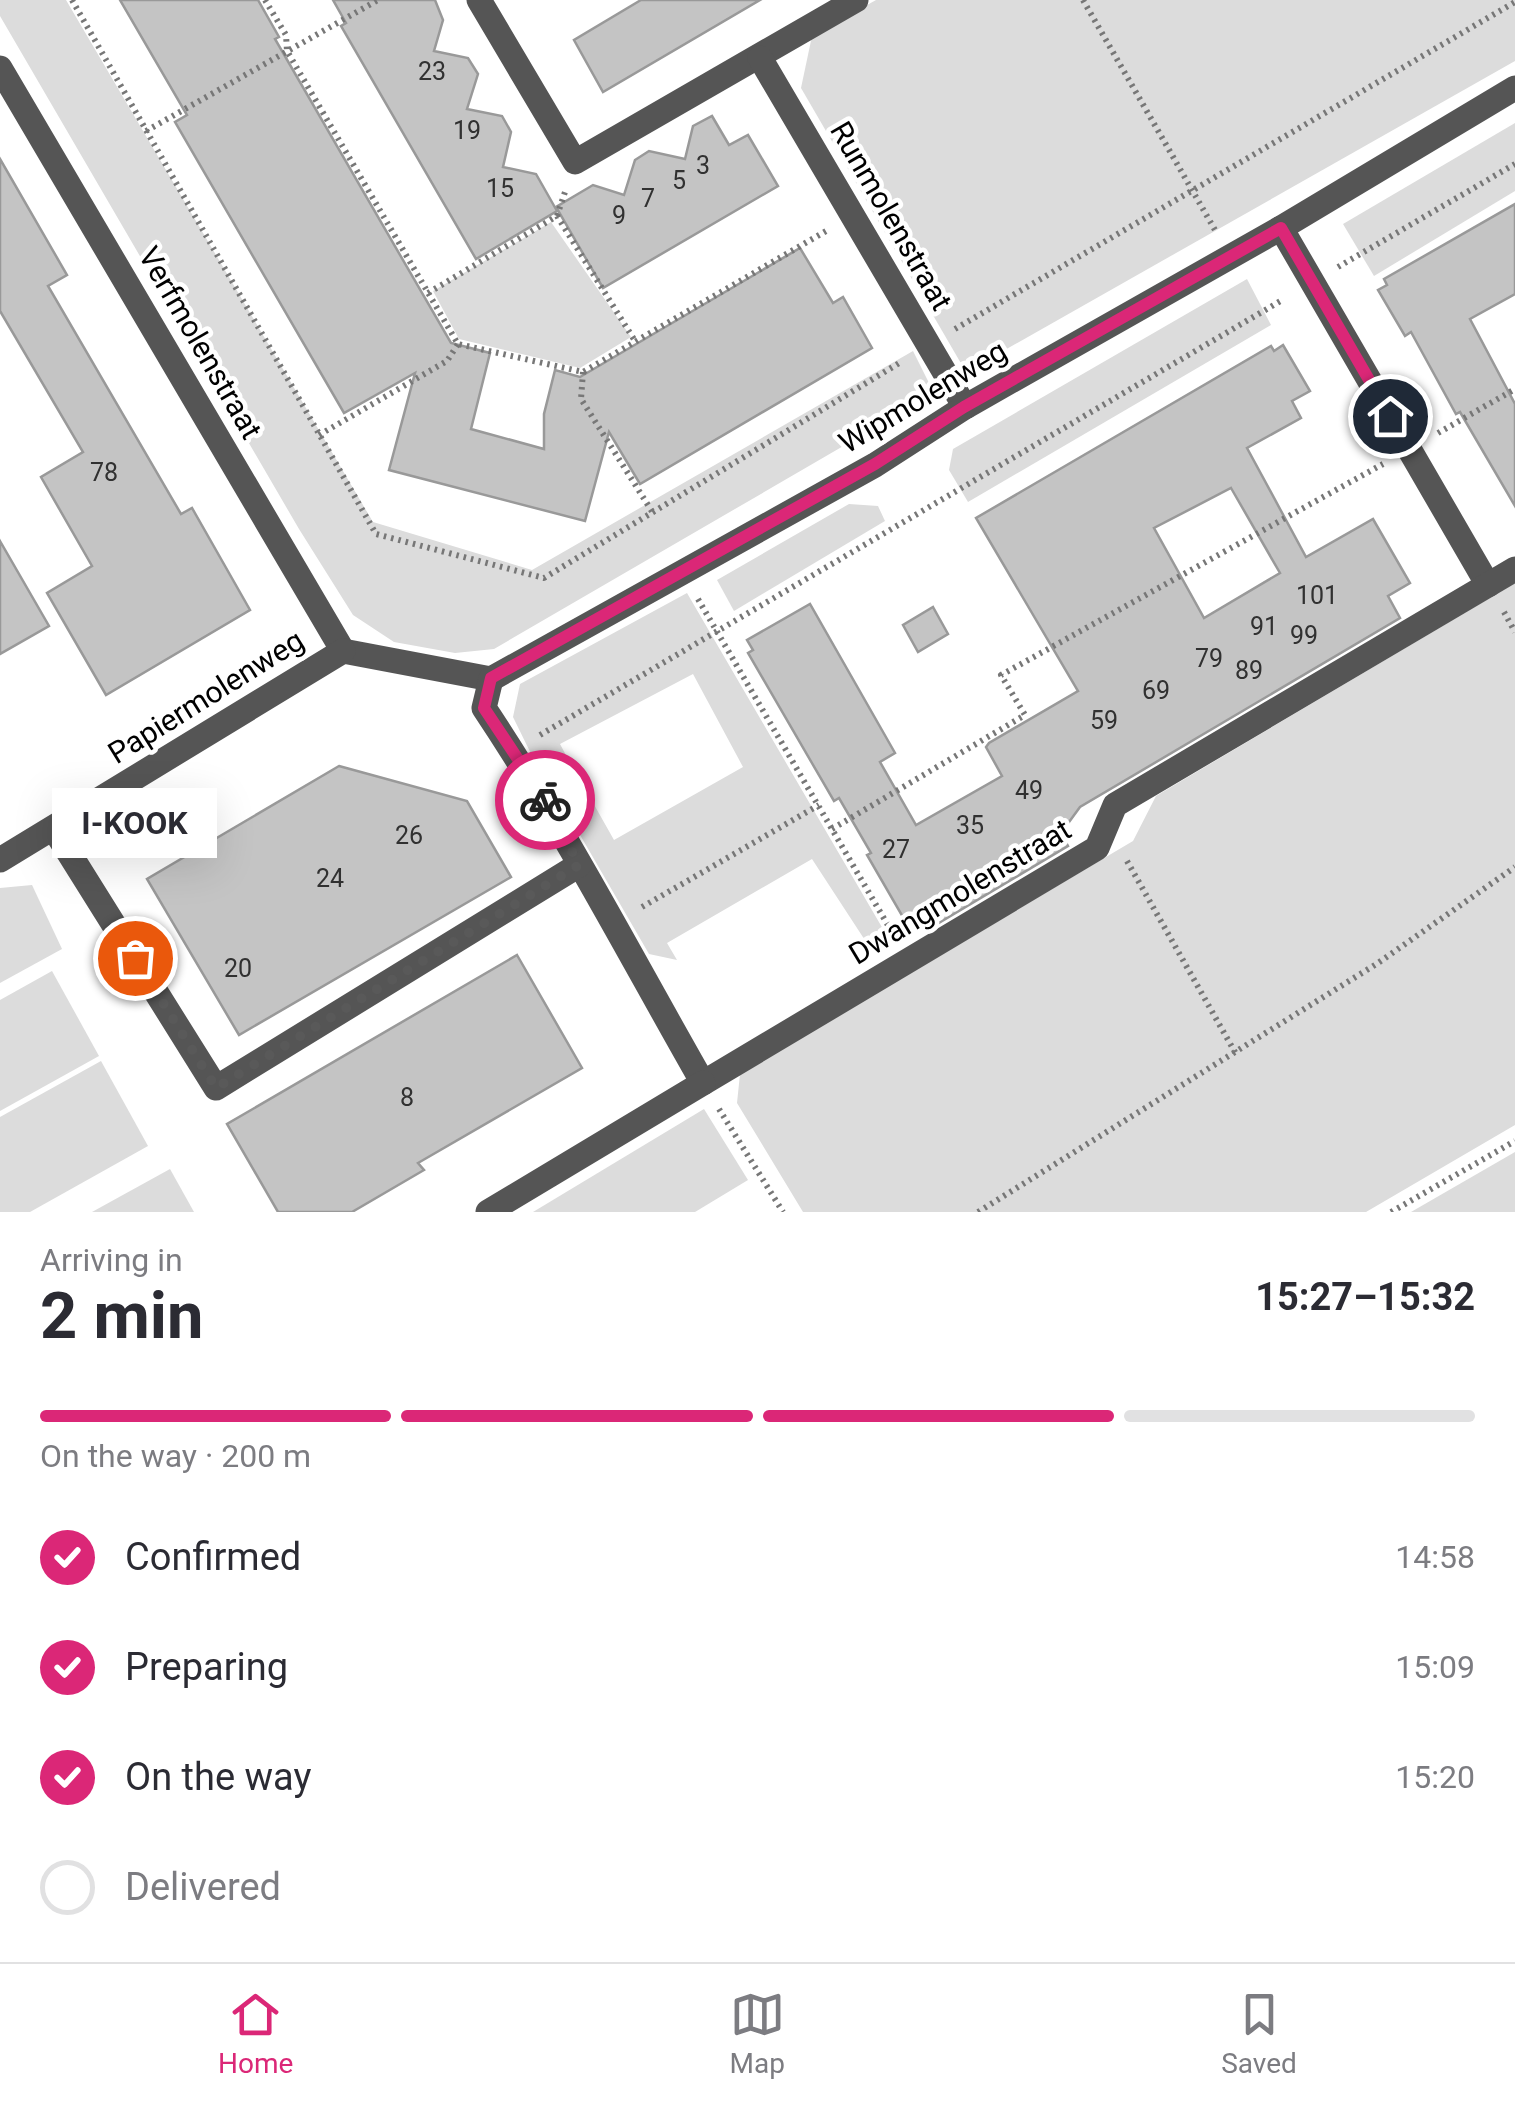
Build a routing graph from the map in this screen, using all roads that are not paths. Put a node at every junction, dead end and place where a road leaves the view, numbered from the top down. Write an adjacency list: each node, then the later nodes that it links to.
1 (479, 0): 3 (street)
2 (856, 0): 3 (street)
3 (760, 58): 7 (street, Runmolenstraat)
4 (0, 68): 10 (street, Verfmolenstraat)
5 (1515, 88): 6 (street, Wipmolenweg)
6 (1281, 228): 7 (street, Wipmolenweg); 9 (street)
7 (964, 407): 11 (street, Wipmolenweg)
8 (1515, 569): 9 (street, Dwangmolenstraat)
9 (1488, 585): 15 (street, Dwangmolenstraat)
10 (343, 651): 11 (street); 12 (street, Papiermolenweg)
11 (491, 678): 14 (street)
12 (54, 829): 13 (street, Papiermolenweg); 14 (street)
13 (2, 854)
14 (579, 865): 15 (street)
15 (703, 1083): 16 (street, Dwangmolenstraat)
16 (488, 1212)

